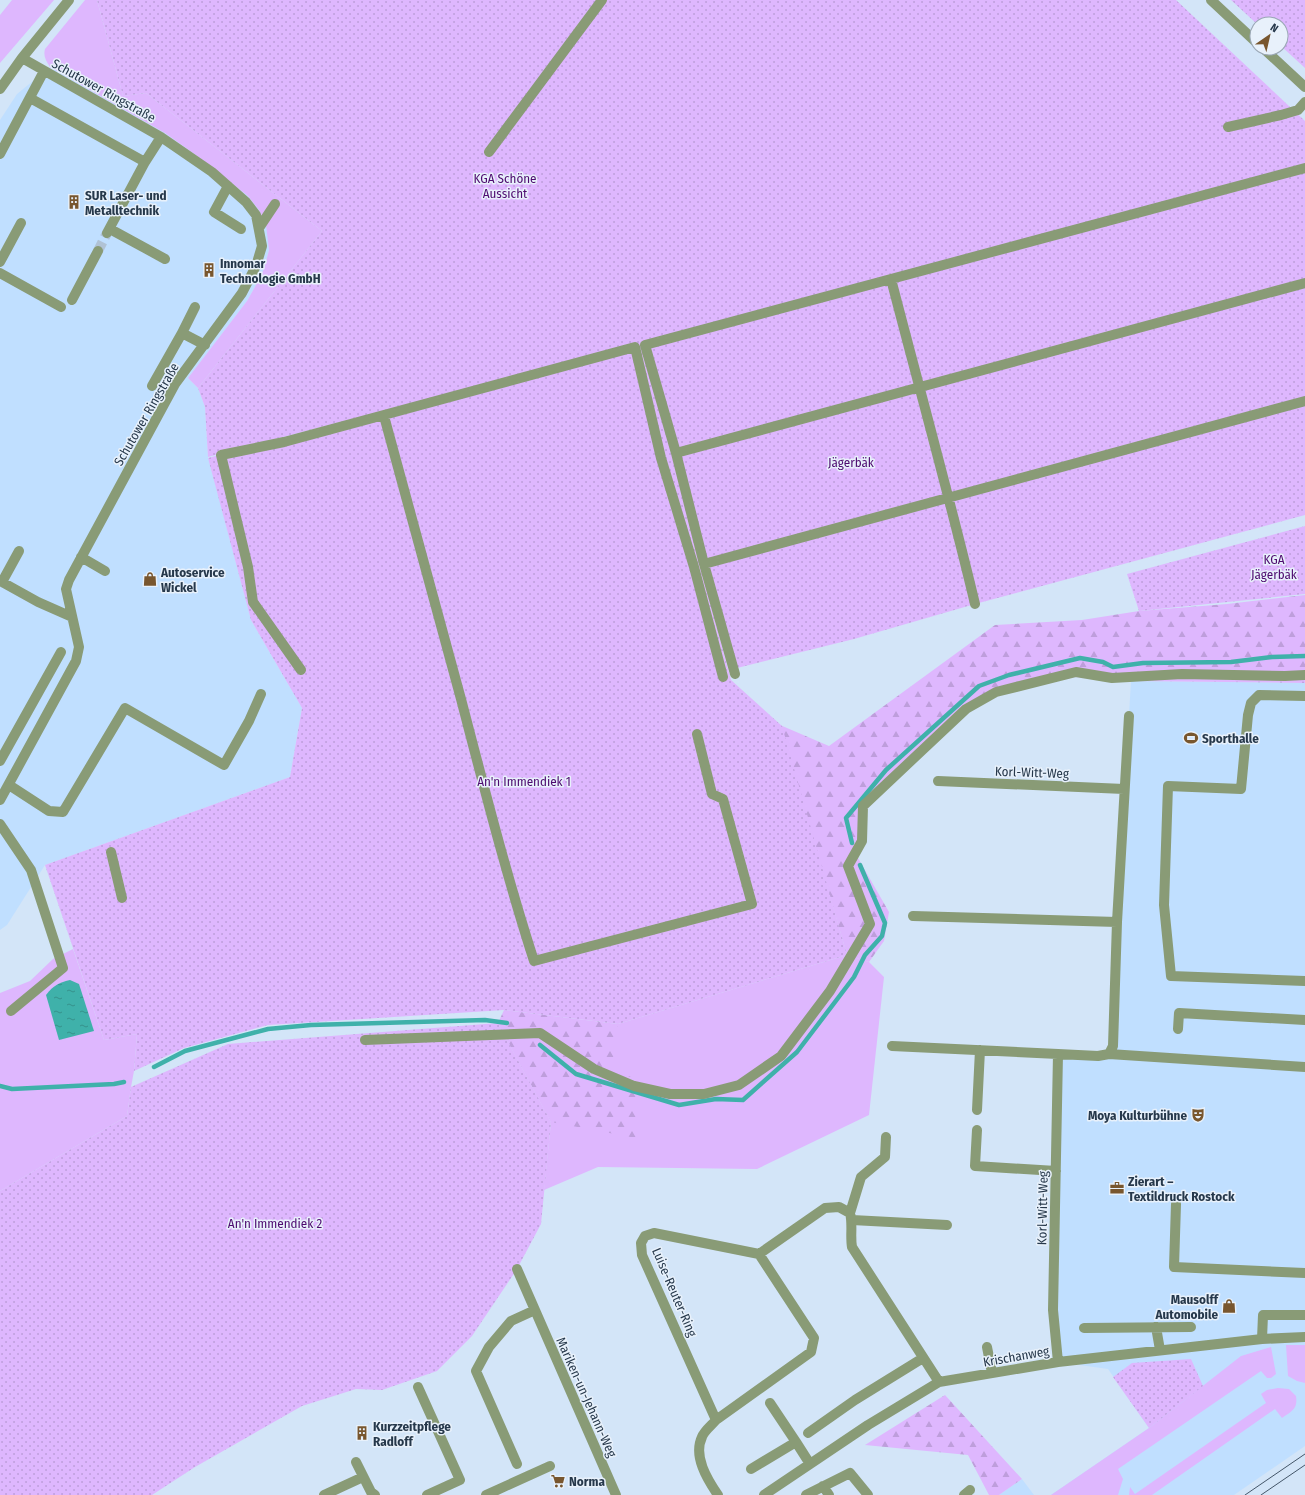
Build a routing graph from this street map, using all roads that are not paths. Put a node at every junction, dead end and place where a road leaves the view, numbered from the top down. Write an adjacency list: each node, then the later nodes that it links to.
1 (69, 0): 6 (street)
2 (602, 0): 14 (street)
3 (1212, 0): 4 (street)
4 (1249, 35)
5 (1272, 56): 8 (street)
6 (22, 58): 7 (street, Schutower Ringstraße); 9 (street)
7 (44, 71): 10 (street); 13 (street, Schutower Ringstraße)
8 (1305, 87)
9 (0, 89)
10 (30, 98): 15 (street); 16 (street)
11 (1305, 102): 12 (street)
12 (1228, 127)
13 (161, 137): 16 (street); 18 (street, Schutower Ringstraße)
14 (489, 152)
15 (0, 154)
16 (146, 162): 24 (street)
17 (1305, 168): 27 (street)
18 (228, 186): 21 (street, Schutower Ringstraße); 22 (street)
19 (275, 204): 21 (street)
20 (21, 223): 25 (street)
21 (259, 228): 33 (street, Schutower Ringstraße)
22 (242, 229)
23 (98, 251): 29 (street)
24 (165, 259)
25 (0, 262)
26 (0, 273): 30 (street)
27 (891, 279): 35 (street); 38 (street)
28 (1305, 283): 35 (street)
29 (72, 300)
30 (61, 306)
31 (195, 307): 32 (street)
32 (182, 333): 33 (street); 34 (street)
33 (205, 345): 41 (street, Schutower Ringstraße)
34 (152, 386)
35 (919, 388): 38 (street); 39 (street)
36 (1305, 401): 39 (street)
37 (384, 416): 47 (street); 50 (street); 54 (street)
38 (676, 453): 42 (street)
39 (949, 497): 42 (street); 44 (street)
40 (19, 551): 45 (street)
41 (81, 557): 43 (street); 45 (street, Schutower Ringstraße)
42 (704, 564): 48 (street)
43 (105, 571)
44 (975, 604)
45 (72, 617): 57 (street, Schutower Ringstraße)
46 (61, 652): 55 (street)
47 (301, 670)
48 (735, 674)
49 (1305, 675): 69 (street)
50 (723, 677)
51 (261, 694): 57 (street)
52 (1305, 696): 65 (street)
53 (1129, 716): 58 (street)
54 (697, 734)
55 (0, 761)
56 (938, 781): 58 (street, Korl-Witt-Weg)
57 (9, 785): 59 (street, Schutower Ringstraße)
58 (1124, 789): 64 (street)
59 (0, 800)
60 (0, 824): 66 (street)
61 (111, 852): 62 (street)
62 (122, 898)
63 (913, 916): 64 (street)
64 (1117, 922): 73 (street)
65 (1305, 981)
66 (11, 1011)
67 (1305, 1020): 68 (street)
68 (1178, 1029)
69 (365, 1040)
70 (892, 1046): 71 (street)
71 (980, 1050): 72 (street); 75 (street)
72 (1058, 1054): 73 (street); 78 (street, Korl-Witt-Weg)
73 (1109, 1054): 74 (street)
74 (1305, 1066)
75 (976, 1110)
76 (977, 1130): 78 (street)
77 (886, 1136): 80 (street)
78 (1056, 1170): 95 (street, Korl-Witt-Weg)
79 (1176, 1204): 84 (street)
80 (851, 1216): 81 (street); 82 (street); 94 (street)
81 (947, 1225)
82 (759, 1254): 100 (street); 100 (street, Luise-Reuter-Ring)
83 (517, 1269): 85 (street, Mariken-un-Jehann-Weg)
84 (1305, 1273)
85 (535, 1310): 104 (street); 114 (street, Mariken-un-Jehann-Weg)
86 (1305, 1315): 91 (street)
87 (1156, 1327): 88 (street); 89 (street); 93 (street)
88 (1192, 1327)
89 (1084, 1328)
90 (1305, 1336): 91 (street, Krischanweg)
91 (1262, 1339): 93 (street, Krischanweg)
92 (987, 1347): 96 (street)
93 (1160, 1350): 95 (street, Krischanweg)
94 (923, 1358): 97 (street); 101 (street)
95 (1058, 1362): 96 (street, Krischanweg)
96 (992, 1373): 97 (street, Krischanweg)
97 (939, 1382): 105 (street, Krischanweg)
98 (418, 1387): 112 (street)
99 (770, 1404): 102 (street)
100 (716, 1420): 115 (street)
101 (808, 1433)
102 (796, 1442): 105 (street); 107 (street)
103 (356, 1462): 108 (street)
104 (517, 1464)
105 (810, 1464): 116 (street, Krischanweg)
106 (550, 1466): 113 (street)
107 (751, 1470)
108 (363, 1477): 110 (street); 111 (street)
109 (823, 1486): 117 (street); 118 (street); 119 (street)
110 (324, 1495)
111 (375, 1495)
112 (427, 1495)
113 (486, 1495)
114 (616, 1495)
115 (718, 1495)
116 (764, 1495)
117 (806, 1495)
118 (829, 1495)
119 (868, 1495)

